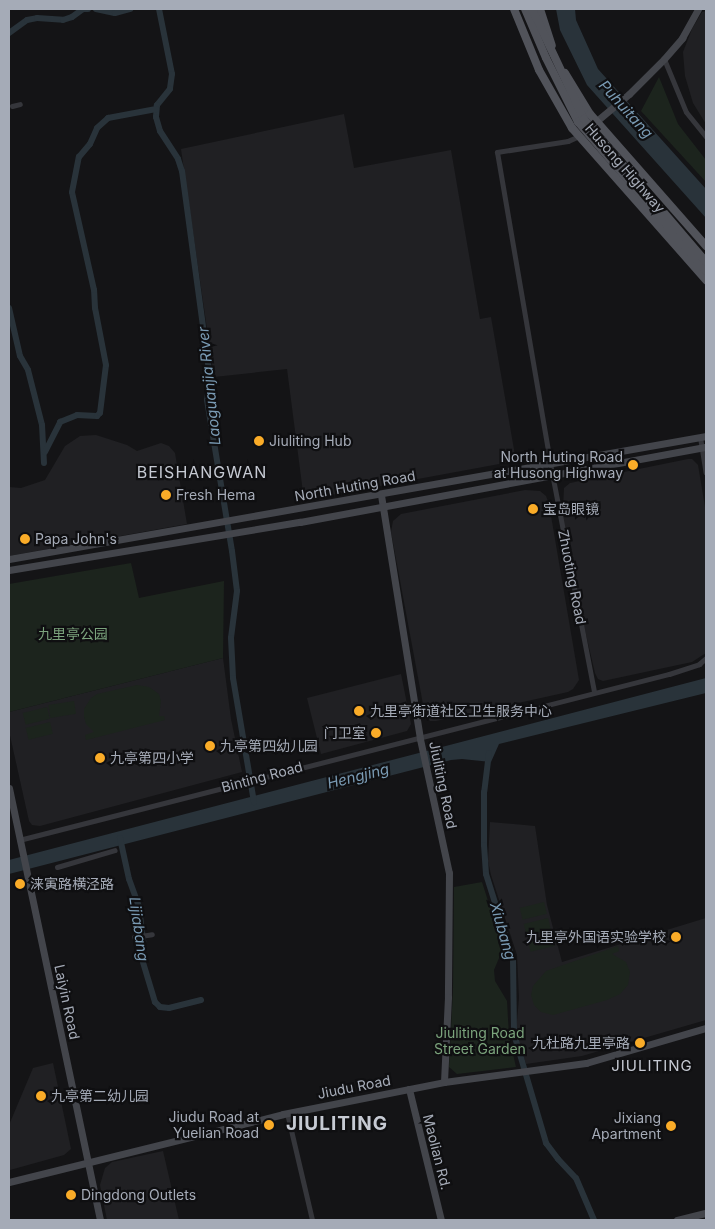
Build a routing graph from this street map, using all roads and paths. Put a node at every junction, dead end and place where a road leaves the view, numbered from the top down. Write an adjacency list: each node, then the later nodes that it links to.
1 (514, 9): 10 (main road, Husong Highway)
2 (525, 9): 14 (main road, bridge)
3 (532, 9): 13 (main road, bridge)
4 (540, 9): 9 (main road, Husong Highway)
5 (698, 9): 6 (street)
6 (664, 59): 9 (street); 11 (street)
7 (20, 104): 8 (street)
8 (12, 106)
9 (597, 121): 10 (street); 12 (main road, Husong Highway)
10 (579, 136): 15 (main road, Husong Highway); 18 (street, Zhuoting Road)
11 (706, 136)
12 (706, 246)
13 (706, 262)
14 (706, 271)
15 (706, 280)
16 (703, 437): 17 (street); 18 (street, North Huting Road)
17 (704, 447): 19 (street); 20 (street, North Huting Road)
18 (550, 463): 20 (street, Zhuoting Road); 21 (street, North Huting Road)
19 (706, 473)
20 (552, 474): 22 (street, North Huting Road); 26 (street, Zhuoting Road)
21 (381, 494): 22 (street, Jiuliting Road); 23 (street, North Huting Road)
22 (383, 507): 24 (street, North Huting Road); 27 (street, Jiuliting Road)
23 (9, 560)
24 (9, 570)
25 (706, 658): 26 (street, Binting Road)
26 (594, 692): 27 (street, Binting Road)
27 (420, 736): 29 (street, Binting Road); 35 (street, Jiuliting Road)
28 (9, 788): 29 (street, Laiyin Road)
29 (20, 840): 38 (street, Laiyin Road)
30 (115, 850): 31 (street)
31 (57, 867)
32 (152, 934): 33 (street)
33 (134, 937)
34 (706, 1028): 35 (street, Jiudu Road)
35 (444, 1082): 36 (street, Jiudu Road)
36 (409, 1089): 37 (street, Jiudu Road); 43 (street, Maolian Rd.)
37 (287, 1113): 38 (street, Jiudu Road); 42 (street)
38 (88, 1162): 39 (street, Jiudu Road); 41 (street, Laiyin Road)
39 (9, 1182)
40 (706, 1213): 44 (street)
41 (100, 1220)
42 (312, 1220)
43 (441, 1220)
44 (677, 1220)

